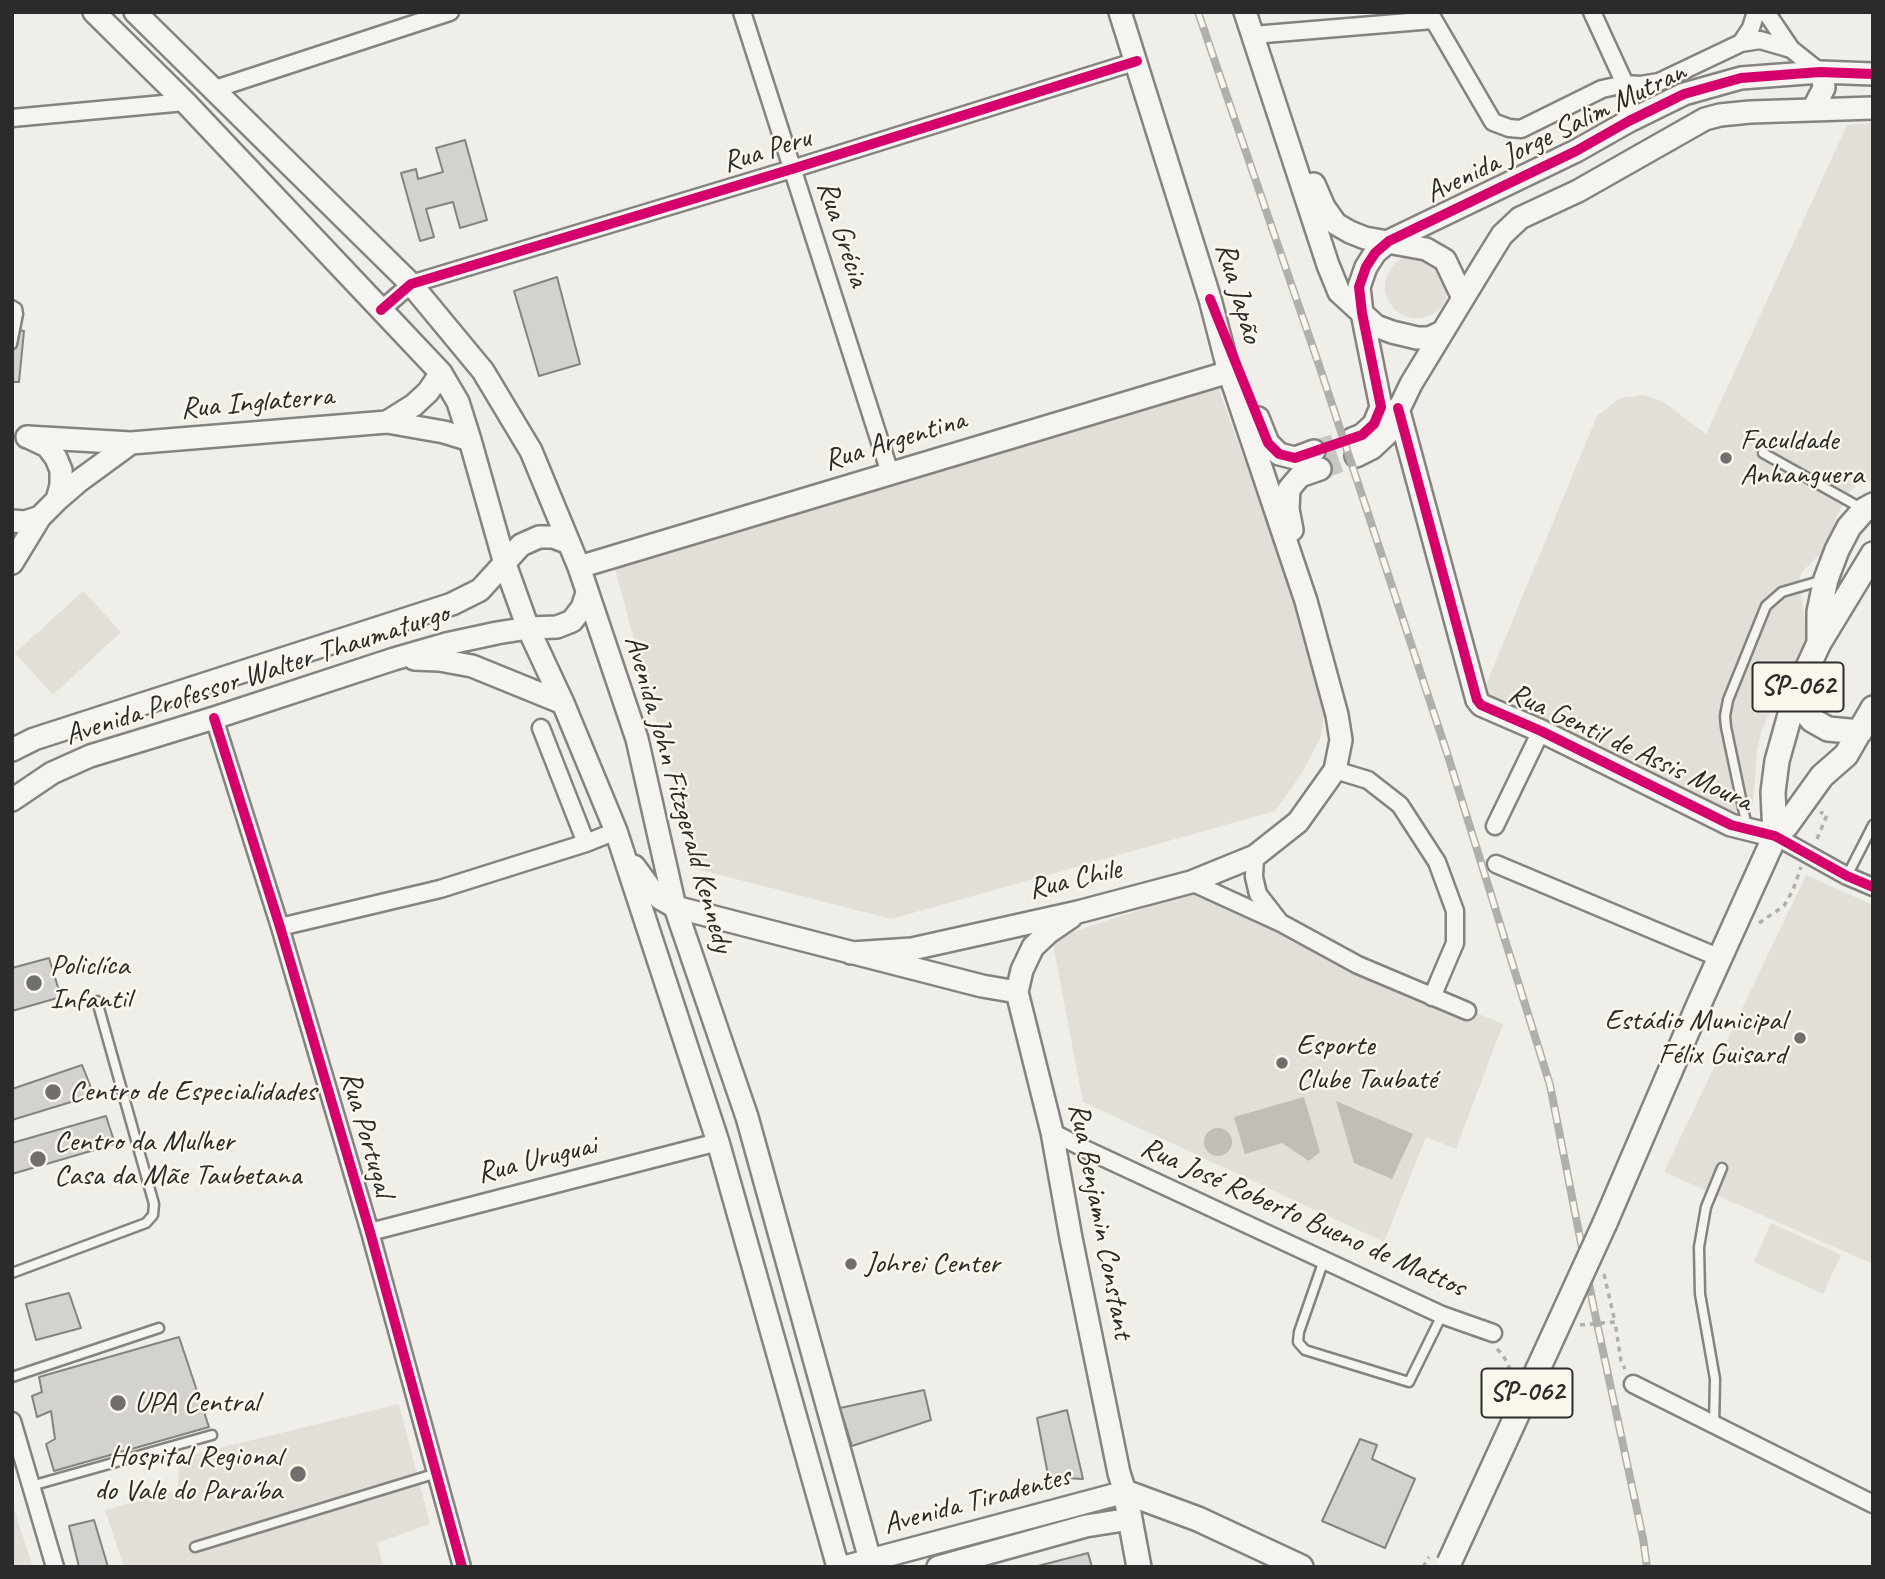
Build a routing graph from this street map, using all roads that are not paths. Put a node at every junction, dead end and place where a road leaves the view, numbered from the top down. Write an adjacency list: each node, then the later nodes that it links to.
1 (94, 12): 20 (main road)
2 (135, 12): 19 (main road, Avenida John Fitzgerald Kennedy)
3 (450, 12): 19 (street)
4 (742, 12): 25 (street, Rua Grécia)
5 (1120, 12): 15 (main road, Rua Japão)
6 (1245, 12): 12 (main road)
7 (1257, 12): 12 (main road)
8 (1592, 12): 18 (street)
9 (1756, 12): 13 (street)
10 (1766, 12): 14 (street)
11 (1431, 16): 12 (street); 18 (street)
12 (1258, 34): 26 (main road); 32 (main road)
13 (1741, 43): 14 (street); 18 (street)
14 (1791, 49): 16 (street)
15 (1137, 61): 25 (street, Rua Peru); 29 (main road, Rua Japão)
16 (1820, 72): 17 (main road, Avenida Jorge Salim Mutran); 22 (main road); 24 (main road, Avenida Jorge Salim Mutran)
17 (1873, 74)
18 (1625, 84): 24 (street)
19 (215, 89): 27 (main road, Avenida John Fitzgerald Kennedy)
20 (185, 102): 23 (street); 31 (main road)
21 (1873, 108): 22 (main road, Avenida Jorge Salim Mutran)
22 (1813, 109): 28 (main road, Avenida Jorge Salim Mutran)
23 (12, 118)
24 (1629, 121): 26 (main road, Avenida Jorge Salim Mutran)
25 (792, 169): 27 (street, Rua Peru); 43 (street, Rua Grécia)
26 (1389, 241): 28 (main road); 32 (main road, Avenida Jorge Salim Mutran)
27 (411, 284): 31 (street); 48 (main road, Avenida John Fitzgerald Kennedy)
28 (1463, 298): 33 (main road, Avenida Jorge Salim Mutran)
29 (1210, 299): 36 (main road, Rua Japão); 56 (main road)
30 (12, 305): 34 (lane)
31 (381, 310): 35 (main road)
32 (1362, 313): 33 (main road); 37 (main road, Avenida Jorge Salim Mutran)
33 (1442, 332): 37 (main road, Avenida Jorge Salim Mutran)
34 (12, 344)
35 (441, 373): 38 (main road); 40 (main road)
36 (1229, 373): 43 (main road, Rua Argentina); 56 (main road, Rua Japão)
37 (1398, 408): 65 (main road, Rua Gentil de Assis Moura)
38 (387, 422): 40 (main road); 41 (main road, Rua Inglaterra)
39 (19, 437): 41 (main road, Rua Inglaterra); 44 (main road)
40 (470, 440): 51 (main road)
41 (131, 443): 44 (main road)
42 (1763, 453): 45 (lane)
43 (890, 473): 52 (main road, Rua Argentina)
44 (57, 500): 46 (main road)
45 (1868, 507): 53 (main road, SP-062)
46 (40, 517): 47 (main road); 50 (main road)
47 (12, 521)
48 (569, 542): 51 (main road); 52 (main road, Avenida John Fitzgerald Kennedy)
49 (1873, 554): 54 (main road, SP-062)
50 (12, 563)
51 (505, 564): 57 (main road); 67 (main road, Avenida Professor Walter Thaumaturgo)
52 (579, 567): 55 (main road, Avenida John Fitzgerald Kennedy)
53 (1826, 579): 58 (main road, SP-062); 75 (lane)
54 (1863, 584): 58 (main road, SP-062)
55 (587, 593): 57 (main road); 84 (main road, Avenida John Fitzgerald Kennedy)
56 (1306, 601): 69 (main road, Rua Japão)
57 (528, 628): 59 (main road, Avenida Professor Walter Thaumaturgo); 61 (main road)
58 (1819, 642): 60 (main road, SP-062)
59 (394, 659): 61 (main road); 63 (main road, Avenida Professor Walter Thaumaturgo)
60 (1796, 693): 66 (main road, SP-062); 76 (main road, SP-062)
61 (563, 703): 77 (main road)
62 (1873, 708): 66 (main road, SP-062)
63 (214, 718): 70 (main road, Avenida Professor Walter Thaumaturgo); 87 (street, Rua Portugal)
64 (541, 728): 78 (street)
65 (1541, 731): 74 (street); 75 (main road, Rua Gentil de Assis Moura)
66 (1860, 732): 76 (main road, SP-062)
67 (34, 739): 68 (main road, Avenida Professor Walter Thaumaturgo); 70 (main road)
68 (12, 750)
69 (1335, 770): 72 (main road, Rua Japão); 91 (street)
70 (52, 773): 71 (main road, Avenida Professor Walter Thaumaturgo)
71 (12, 800)
72 (1298, 822): 79 (main road, Rua Chile)
73 (1873, 825): 81 (lane)
74 (1495, 826)
75 (1748, 830): 76 (main road, Rua Gentil de Assis Moura)
76 (1775, 836): 81 (street); 89 (main road, SP-062)
77 (619, 840): 78 (street); 84 (main road); 95 (main road)
78 (586, 843): 87 (street)
79 (1255, 856): 82 (main road, Rua Chile); 86 (street)
80 (1496, 864): 89 (street)
81 (1847, 876): 83 (street)
82 (1191, 882): 85 (main road, Rua Chile); 86 (street)
83 (1873, 887)
84 (675, 907): 88 (main road, Rua Chile); 115 (main road, Avenida John Fitzgerald Kennedy)
85 (1078, 912): 88 (main road, Rua Chile); 90 (main road)
86 (1281, 923): 91 (street)
87 (280, 927): 97 (street, Rua Portugal)
88 (851, 953): 90 (main road, Rua Chile)
89 (1720, 958): 116 (main road, SP-062, bridge)
90 (1017, 992): 94 (main road, Rua Benjamin Constant)
91 (1432, 997): 93 (street)
92 (97, 1001): 99 (lane)
93 (1467, 1012)
94 (1052, 1132): 98 (street, Rua José Roberto Bueno de Mattos); 110 (main road, Rua Benjamin Constant)
95 (718, 1142): 97 (street, Rua Uruguai); 119 (main road)
96 (1722, 1168): 106 (lane)
97 (370, 1232): 108 (street, Rua Portugal)
98 (1324, 1260): 100 (street, Rua José Roberto Bueno de Mattos); 100 (lane)
99 (12, 1273)
100 (1442, 1315): 102 (street, Rua José Roberto Bueno de Mattos)
101 (159, 1328): 103 (lane)
102 (1493, 1332)
103 (12, 1377)
104 (1633, 1384): 106 (street)
105 (12, 1421): 109 (street)
106 (1714, 1424): 112 (street)
107 (212, 1435): 109 (lane)
108 (437, 1472): 114 (lane); 118 (street, Rua Portugal)
109 (31, 1486): 117 (street)
110 (1125, 1492): 111 (main road); 113 (main road, Rua Benjamin Constant); 115 (main road, Avenida Tiradentes)
111 (1156, 1504): 113 (main road); 123 (main road)
112 (1873, 1504)
113 (1130, 1519): 121 (main road, Avenida Tiradentes); 122 (main road, Rua Benjamin Constant)
114 (195, 1547)
115 (871, 1563): 120 (main road, Avenida Tiradentes)
116 (1448, 1565)
117 (55, 1567)
118 (463, 1567)
119 (838, 1567)
120 (844, 1567)
121 (938, 1567)
122 (1139, 1567)
123 (1301, 1567)

